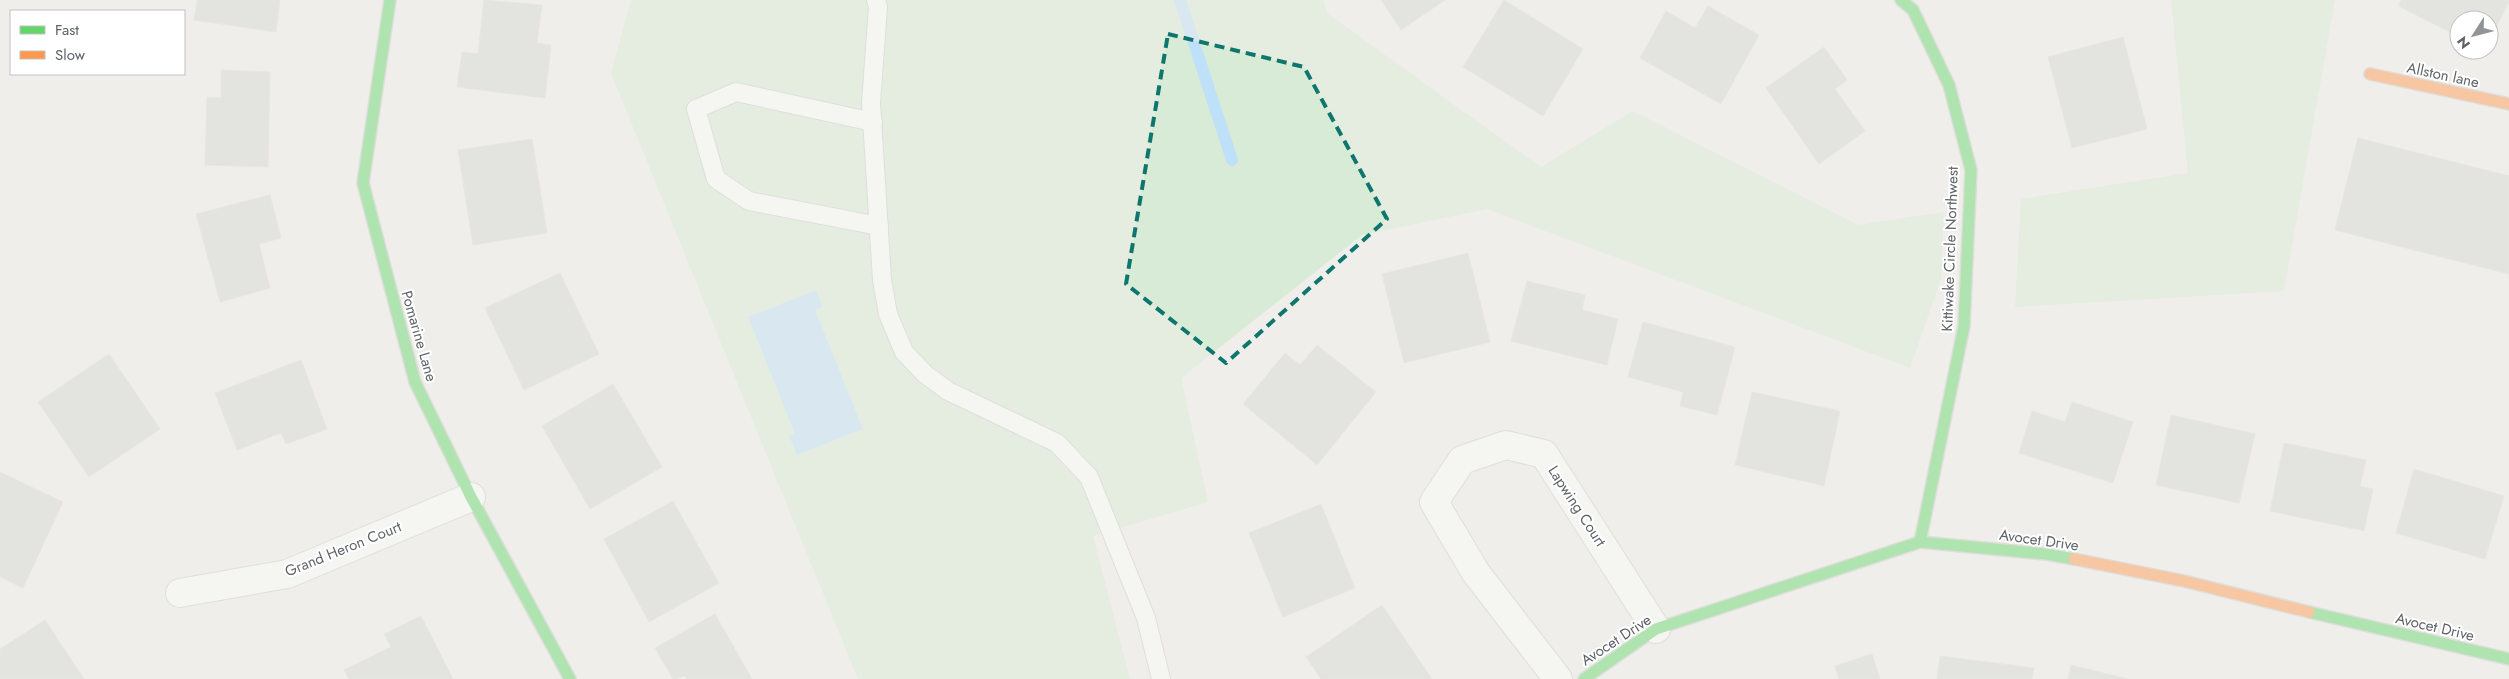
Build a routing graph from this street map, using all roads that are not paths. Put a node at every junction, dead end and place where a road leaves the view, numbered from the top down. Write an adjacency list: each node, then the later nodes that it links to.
1 (390, 0): 8 (street, Pomarine Lane)
2 (876, 0): 6 (lane)
3 (1913, 3): 9 (street, Kittiwake Circle Northwest)
4 (2370, 74): 5 (street, Allston lane)
5 (2509, 104)
6 (873, 122): 7 (lane); 7 (lane)
7 (879, 226): 14 (lane)
8 (472, 497): 10 (street, Grand Heron Court); 13 (street, Pomarine Lane)
9 (1920, 542): 11 (street, Avocet Drive); 12 (street, Avocet Drive)
10 (180, 593)
11 (1656, 630): 15 (street, Lapwing Court); 16 (street, Avocet Drive)
12 (2509, 658)
13 (570, 679)
14 (1161, 679)
15 (1558, 679)
16 (1584, 679)

